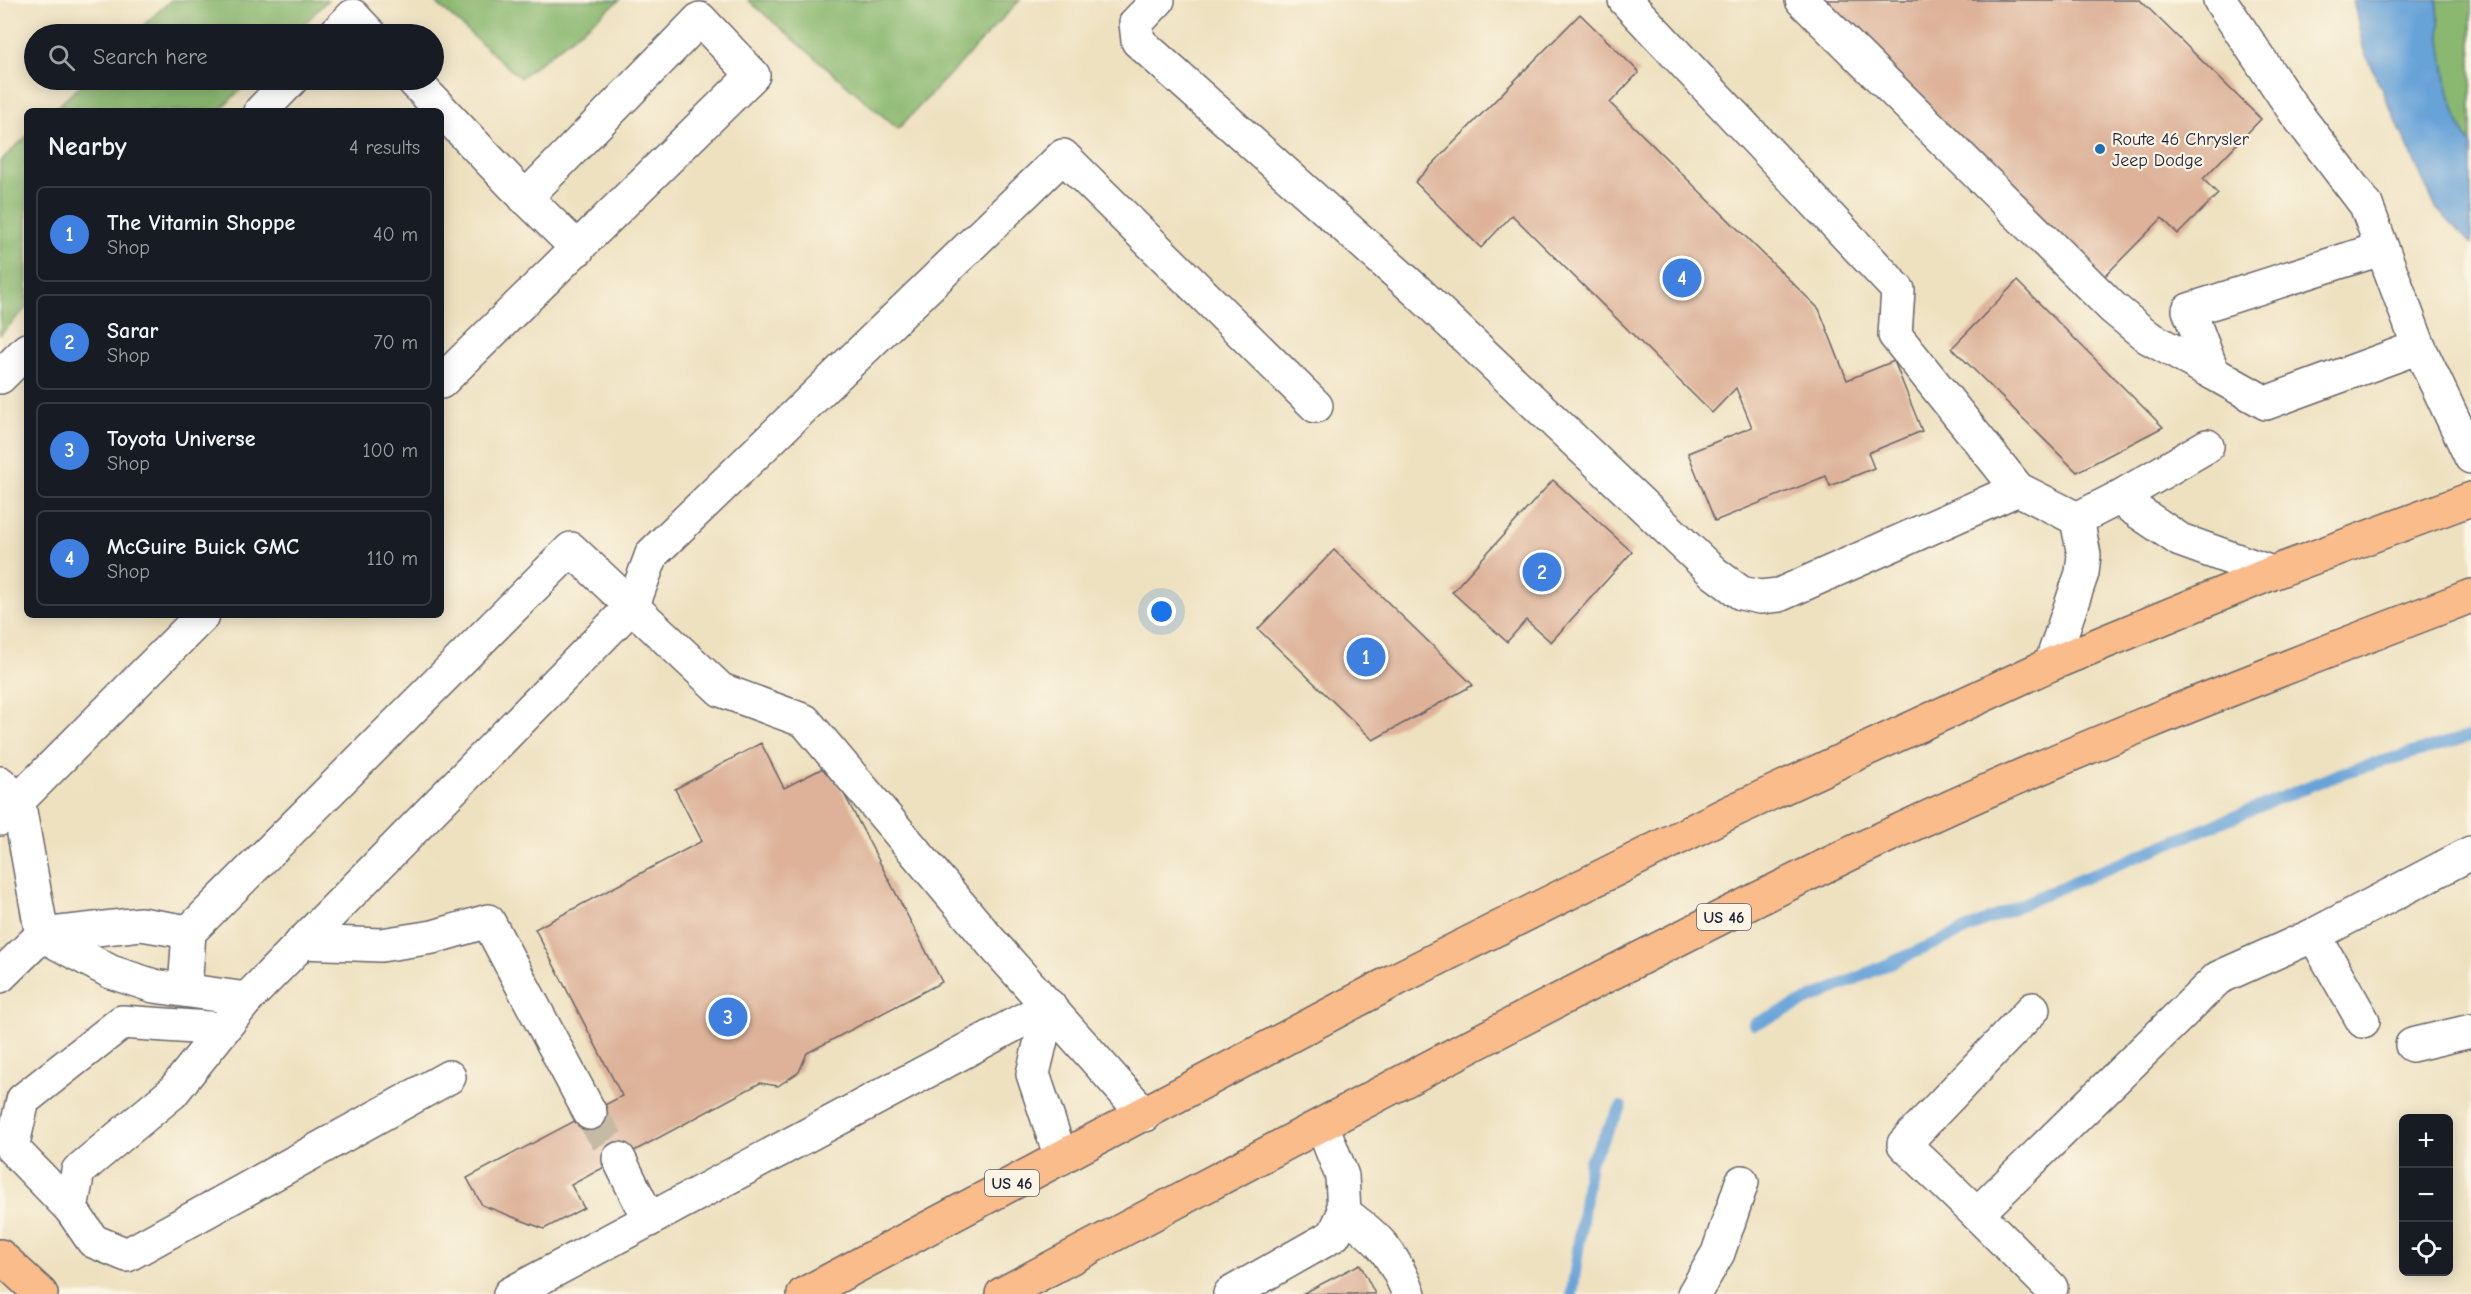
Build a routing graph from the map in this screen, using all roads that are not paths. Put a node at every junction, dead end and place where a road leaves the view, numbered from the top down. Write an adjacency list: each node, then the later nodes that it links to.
1 (1158, 0): 23 (street)
2 (1625, 0): 23 (street)
3 (1802, 0): 17 (street)
4 (2220, 0): 14 (street)
5 (345, 24): 6 (street)
6 (361, 24)
7 (281, 90): 9 (street)
8 (422, 90): 10 (street)
9 (264, 108)
10 (440, 108)
11 (444, 113): 12 (street)
12 (525, 198): 13 (street); 13 (street)
13 (578, 249): 19 (street)
14 (2380, 249): 15 (street); 17 (street)
15 (2419, 346): 17 (street); 22 (street)
16 (24, 353): 18 (street)
17 (2213, 373)
18 (0, 377)
19 (444, 379)
20 (1316, 406): 29 (street)
21 (2207, 446): 24 (street)
22 (2471, 457)
23 (2018, 489): 26 (street)
24 (2118, 498): 26 (street); 27 (street)
25 (2471, 499): 27 (highway, US 46)
26 (2078, 519): 31 (street)
27 (2272, 573): 31 (highway, US 46)
28 (2471, 596): 50 (highway, US 46)
29 (633, 606): 34 (street); 37 (street); 41 (street)
30 (200, 618): 32 (street)
31 (2051, 664): 49 (highway, US 46)
32 (6, 801): 35 (street)
33 (2471, 853): 36 (street)
34 (189, 932): 35 (street); 39 (street)
35 (42, 934): 38 (street); 39 (street)
36 (2314, 935): 43 (street); 56 (street)
37 (303, 942): 40 (street); 48 (street)
38 (0, 976)
39 (185, 990): 40 (street)
40 (247, 999): 44 (street)
41 (1049, 1006): 49 (street); 51 (street); 57 (street)
42 (2033, 1009): 56 (street)
43 (2363, 1021)
44 (223, 1029): 54 (street); 54 (street)
45 (2471, 1031): 46 (street)
46 (2412, 1045)
47 (449, 1077): 54 (street)
48 (590, 1113)
49 (1145, 1115): 51 (highway, US 46)
50 (1322, 1125): 55 (street); 63 (highway, US 46)
51 (1061, 1158): 62 (highway, US 46)
52 (619, 1160): 57 (street)
53 (1742, 1182): 66 (street)
54 (71, 1209)
55 (1344, 1213): 64 (street); 65 (street)
56 (1977, 1214): 59 (street)
57 (649, 1220): 61 (street)
58 (0, 1256): 60 (highway)
59 (2050, 1288)
60 (41, 1294)
61 (510, 1294)
62 (804, 1294)
63 (1002, 1294)
64 (1230, 1294)
65 (1409, 1294)
66 (1694, 1294)

